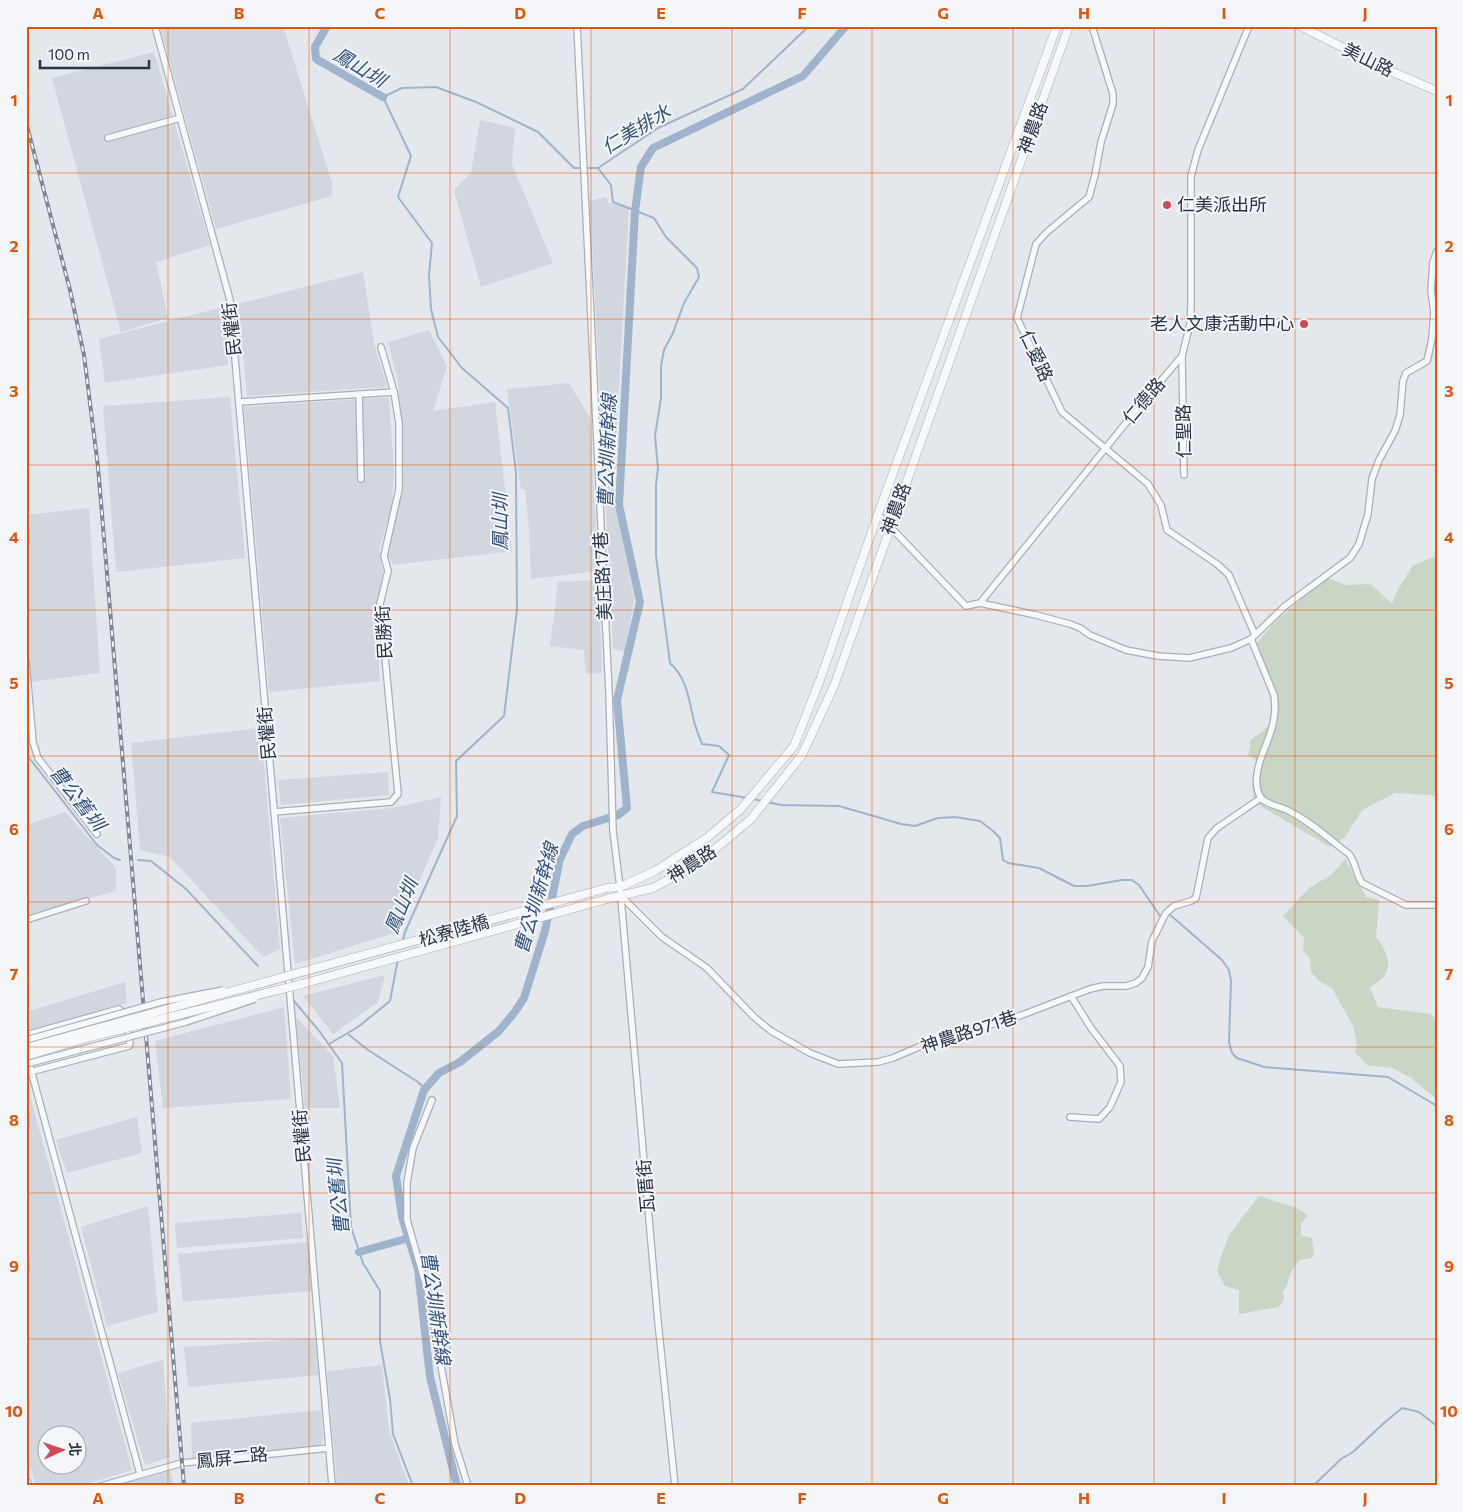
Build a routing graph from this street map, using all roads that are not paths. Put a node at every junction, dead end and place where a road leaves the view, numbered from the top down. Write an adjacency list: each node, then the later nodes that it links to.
1 (155, 26): 9 (street, 民權街)
2 (577, 26): 29 (street, 美庄路17巷)
3 (1057, 26): 20 (street, 神農路)
4 (1070, 26): 21 (street, 神農路)
5 (1092, 26): 17 (street, 仁愛路)
6 (1248, 26): 13 (street, 仁德路)
7 (1300, 26): 8 (street, 美山路)
8 (1437, 91)
9 (180, 118): 10 (street); 16 (street, 民權街)
10 (108, 138)
11 (1437, 251): 23 (street)
12 (381, 347): 14 (street, 民勝街)
13 (1182, 356): 17 (street, 仁德路); 18 (street, 仁聖路)
14 (394, 392): 15 (street); 26 (street, 民勝街)
15 (359, 394): 16 (street); 19 (street)
16 (239, 402): 26 (street, 民權街)
17 (1104, 449): 22 (street, 仁德路); 23 (street, 仁愛路)
18 (1184, 475)
19 (361, 478)
20 (878, 514): 21 (street); 29 (street, 神農路)
21 (890, 526): 22 (street); 29 (street, 神農路)
22 (980, 603): 23 (street)
23 (1253, 637): 25 (street, 仁愛路)
24 (26, 662): 27 (street)
25 (1261, 798): 32 (street); 36 (street, 神農路971巷)
26 (274, 812): 45 (street, 民權街)
27 (97, 834)
28 (607, 888): 29 (street, 神農路); 34 (street, 松寮陸橋, bridge)
29 (620, 891): 30 (street, 神農路); 36 (street, 神農路971巷); 50 (street, 瓦厝街)
30 (607, 899): 35 (street, 松寮陸橋, bridge)
31 (86, 901): 33 (street)
32 (1437, 905)
33 (26, 920)
34 (301, 974): 38 (street, 松寮陸橋, bridge); 39 (street, 松寮陸橋, bridge)
35 (302, 984): 40 (street, 松寮陸橋, bridge); 41 (street, 松寮陸橋, bridge)
36 (1071, 996): 44 (street)
37 (26, 1035): 42 (street)
38 (26, 1040)
39 (26, 1048)
40 (26, 1054): 42 (street)
41 (26, 1064)
42 (29, 1073): 46 (street)
43 (432, 1100): 49 (street)
44 (1070, 1117)
45 (328, 1448): 46 (street, 鳳屏二路); 48 (street)
46 (140, 1474): 47 (street, 鳳屏二路)
47 (101, 1486)
48 (332, 1486)
49 (468, 1486)
50 (675, 1486)

